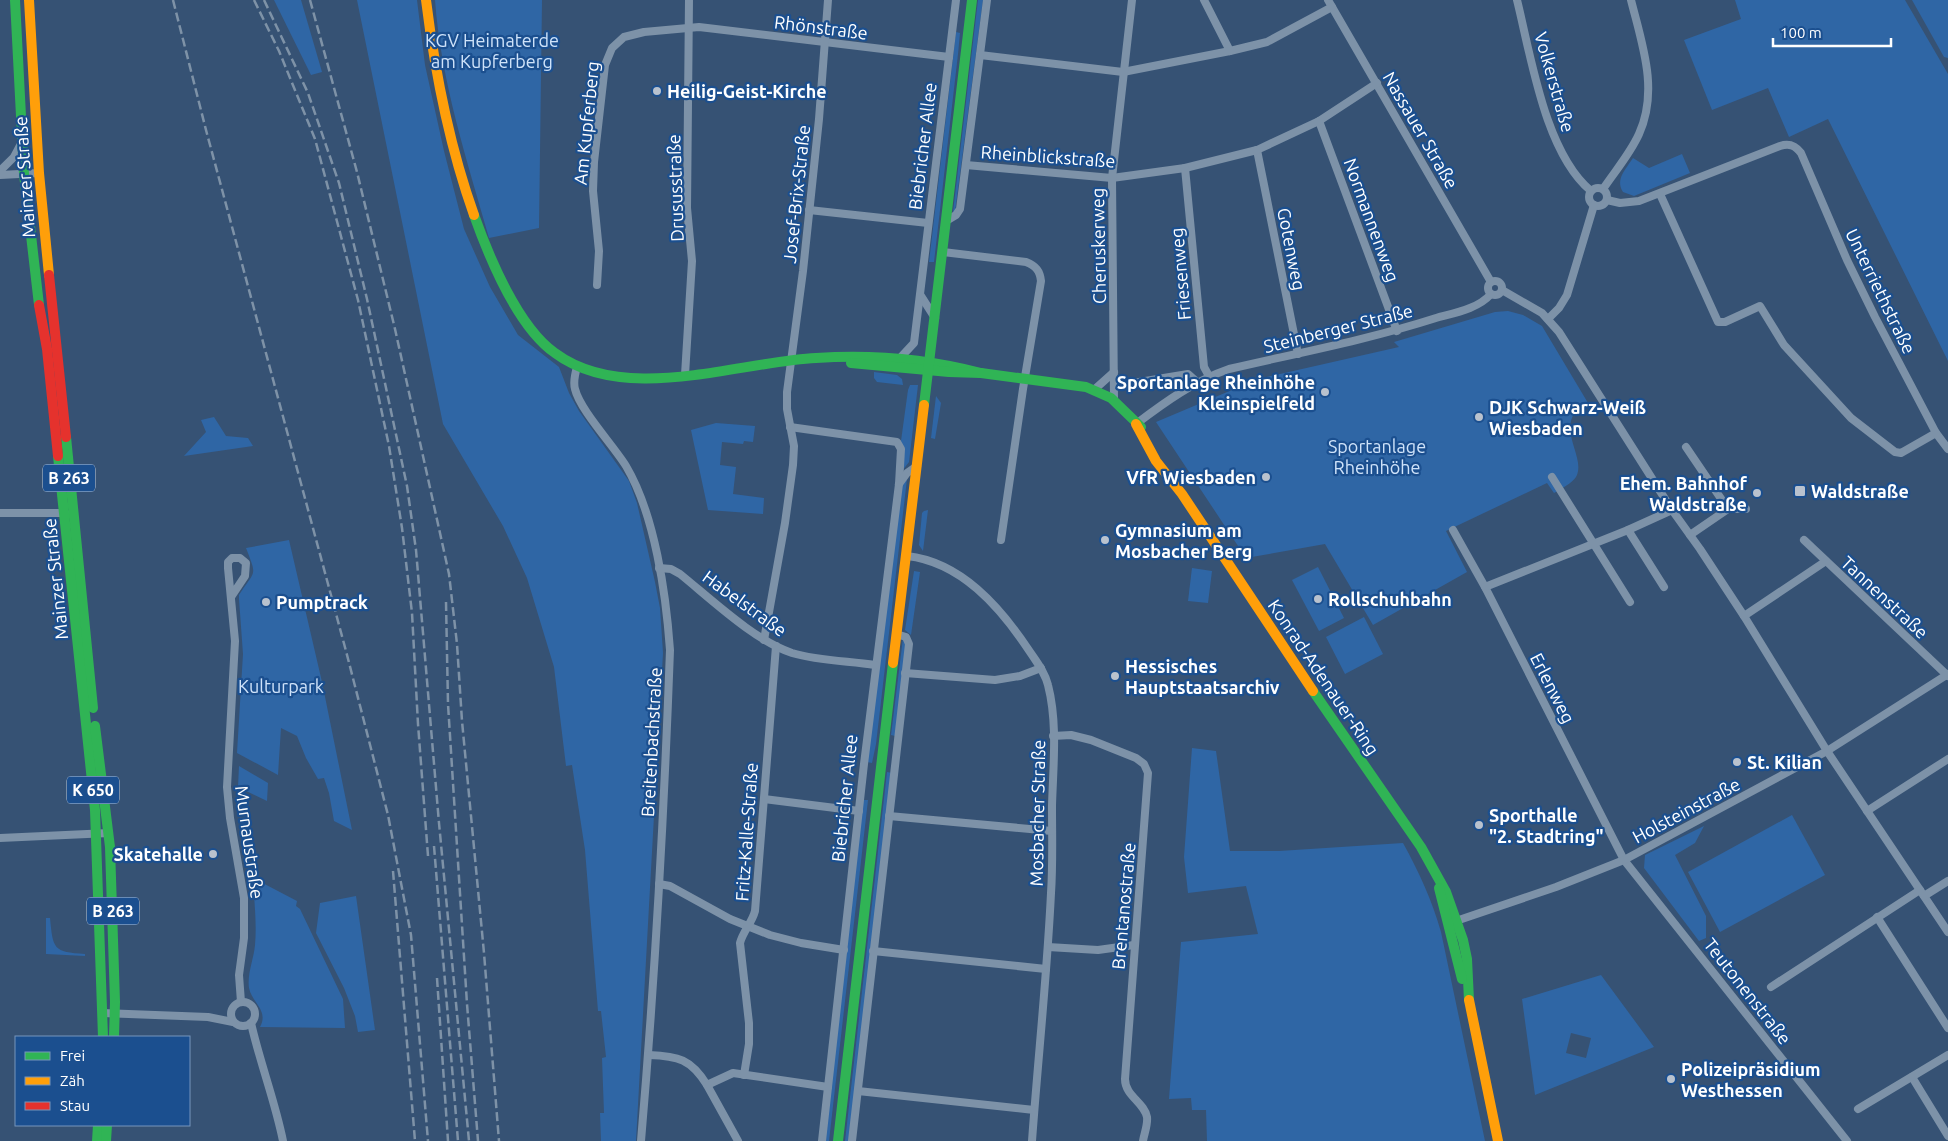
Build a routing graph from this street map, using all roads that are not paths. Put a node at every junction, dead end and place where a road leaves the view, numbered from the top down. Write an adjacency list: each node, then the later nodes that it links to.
1 (15, 0): 17 (main road, Mainzer Straße)
2 (29, 0): 16 (main road, Mainzer Straße / B 263)
3 (426, 0): 56 (main road)
4 (689, 0): 14 (street, Drususstraße)
5 (828, 0): 15 (street, Josef-Brix-Straße)
6 (956, 0): 20 (street, Biebricher Allee)
7 (972, 0): 38 (main road, Biebricher Allee)
8 (986, 0): 19 (street, Biebricher Allee)
9 (1132, 0): 21 (street, Cheruskerweg)
10 (1204, 0): 18 (street)
11 (1517, 0): 33 (street, Volkerstraße)
12 (1631, 0): 32 (street)
13 (1330, 4): 18 (street); 22 (street, Nassauer Straße)
14 (690, 28): 15 (street, Rhönstraße); 42 (street, Am Kupferberg); 58 (street, Drususstraße)
15 (824, 42): 20 (street, Rhönstraße); 37 (street, Josef-Brix-Straße)
16 (32, 48): 17 (main road); 29 (main road, Mainzer Straße / B 263)
17 (18, 49): 24 (main road, Mainzer Straße)
18 (1230, 51): 21 (street)
19 (980, 55): 21 (street); 26 (street, Biebricher Allee)
20 (949, 58): 39 (street, Biebricher Allee)
21 (1124, 72): 31 (street, Cheruskerweg)
22 (1377, 83): 23 (street, Rheinblickstraße); 41 (street, Nassauer Straße)
23 (1319, 121): 25 (street, Rheinblickstraße); 50 (street, Normannenweg)
24 (22, 141): 28 (street); 30 (main road, Mainzer Straße)
25 (1257, 150): 27 (street, Rheinblickstraße); 51 (street, Gotenweg)
26 (966, 165): 31 (street, Rheinblickstraße); 38 (street, Biebricher Allee)
27 (1185, 168): 31 (street, Rheinblickstraße); 59 (street, Friesenweg)
28 (0, 173): 30 (street)
29 (39, 173): 30 (street); 46 (main road, Mainzer Straße / B 263)
30 (24, 174): 47 (main road, Mainzer Straße / B 263)
31 (1112, 178): 57 (street, Cheruskerweg)
32 (1603, 189): 33 (street); 35 (street)
33 (1591, 191): 36 (street, Volkerstraße)
34 (1660, 194): 35 (street); 67 (street); 67 (street, Unterriethstraße)
35 (1606, 200): 36 (street)
36 (1594, 205): 49 (street, Volkerstraße)
37 (809, 210): 39 (street); 54 (street, Josef-Brix-Straße)
38 (946, 221): 40 (main road, Biebricher Allee)
39 (928, 223): 44 (street, Biebricher Allee)
40 (943, 252): 48 (main road, Biebricher Allee); 60 (street)
41 (1489, 279): 43 (street); 45 (street)
42 (597, 285)
43 (1510, 294): 45 (street, Steinberger Straße); 49 (street)
44 (921, 296): 48 (street); 52 (street, Biebricher Allee)
45 (1488, 297): 50 (street, Steinberger Straße)
46 (51, 306): 47 (main road); 103 (main road, Mainzer Straße / B 263)
47 (39, 307): 77 (main road, Mainzer Straße / B 263)
48 (936, 318): 55 (main road, Biebricher Allee)
49 (1548, 319): 75 (street)
50 (1397, 330): 51 (street, Steinberger Straße)
51 (1298, 354): 59 (street, Steinberger Straße)
52 (902, 358): 53 (main road); 55 (main road)
53 (804, 359): 54 (main road); 55 (main road)
54 (791, 360): 58 (main road); 66 (street)
55 (930, 365): 60 (main road, Konrad-Adenauer-Ring); 70 (main road, Biebricher Allee)
56 (577, 367): 58 (main road); 86 (street, Breitenbachstraße)
57 (1114, 372): 63 (street); 64 (street, Cheruskerweg)
58 (685, 375)
59 (1209, 376): 61 (street, Steinberger Straße)
60 (1026, 379): 63 (main road, Konrad-Adenauer-Ring); 81 (street)
61 (1197, 382): 62 (street); 65 (street, Steinberger Straße)
62 (1133, 383)
63 (1095, 390): 64 (main road, Konrad-Adenauer-Ring)
64 (1114, 400): 65 (main road, Konrad-Adenauer-Ring)
65 (1136, 424): 118 (main road, Konrad-Adenauer-Ring)
66 (790, 427): 72 (street, Biebricher Allee); 93 (street)
67 (1936, 433): 69 (street, Unterriethstraße)
68 (1686, 446): 73 (street)
69 (1948, 449)
70 (917, 466): 72 (street); 84 (main road, Biebricher Allee)
71 (1552, 477): 83 (street)
72 (899, 484): 95 (street, Biebricher Allee)
73 (1728, 509): 74 (street); 80 (street)
74 (1746, 509)
75 (1672, 510): 79 (street); 80 (street)
76 (0, 513): 77 (street)
77 (65, 513): 100 (main road, Mainzer Straße / B 263)
78 (1453, 530): 87 (street, Erlenweg)
79 (1628, 530): 83 (street); 88 (street)
80 (1690, 535): 91 (street)
81 (1001, 540)
82 (1804, 540): 85 (street, Tannenstraße)
83 (1593, 545): 87 (street); 90 (street)
84 (907, 556): 92 (main road, Biebricher Allee); 96 (street, Mosbacher Straße)
85 (1826, 561): 91 (street); 98 (street, Tannenstraße)
86 (659, 568): 93 (street, Habelstraße); 115 (street, Breitenbachstraße)
87 (1485, 587): 112 (street, Erlenweg)
88 (1664, 587)
89 (231, 597): 89 (street, Murnaustraße); 127 (street, Murnaustraße)
90 (1630, 602)
91 (1744, 616): 101 (street)
92 (896, 634): 97 (street); 157 (main road, Biebricher Allee)
93 (764, 640): 94 (street, Habelstraße)
94 (776, 646): 95 (street, Habelstraße); 104 (street, Fritz-Kalle-Straße)
95 (875, 665): 105 (street, Biebricher Allee)
96 (1041, 668): 97 (street); 99 (street, Mosbacher Straße)
97 (905, 673): 107 (street)
98 (1948, 675): 101 (street, Holsteinstraße)
99 (1053, 736): 108 (street, Mosbacher Straße); 121 (street, Brentanostraße)
100 (89, 745): 110 (main road, Mainzer Straße / K 650)
101 (1827, 751): 106 (street); 112 (street, Holsteinstraße)
102 (1948, 760): 106 (street)
103 (102, 783): 109 (main road, Mainzer Straße / K 650)
104 (764, 799): 105 (street); 119 (street, Fritz-Kalle-Straße)
105 (859, 810): 123 (street, Biebricher Allee)
106 (1867, 811): 116 (street)
107 (889, 816): 108 (street); 124 (street)
108 (1052, 832): 122 (street, Mosbacher Straße)
109 (109, 833): 110 (street); 130 (main road, Mainzer Straße / B 263)
110 (96, 834): 111 (street); 113 (main road, Mainzer Straße / K 650)
111 (0, 838)
112 (1624, 860): 118 (street, Holsteinstraße); 162 (street, Teutonenstraße)
113 (97, 861): 129 (main road, Mainzer Straße / B 263)
114 (1948, 881): 116 (street)
115 (659, 884): 119 (street); 139 (street, Breitenbachstraße)
116 (1922, 893): 117 (street); 120 (street)
117 (1877, 917): 126 (street); 135 (street)
118 (1453, 922): 161 (main road, Konrad-Adenauer-Ring)
119 (749, 926): 123 (street); 141 (street, Fritz-Kalle-Straße)
120 (1948, 932)
121 (1134, 945): 122 (street); 160 (street, Brentanostraße)
122 (1048, 947): 125 (street, Mosbacher Straße)
123 (844, 950): 144 (street, Biebricher Allee)
124 (873, 951): 125 (street); 145 (street)
125 (1046, 969): 147 (street, Mosbacher Straße)
126 (1771, 987)
127 (241, 1002): 128 (street); 133 (street)
128 (231, 1010): 131 (street); 132 (street)
129 (102, 1013): 130 (street); 136 (main road, Mainzer Straße / B 263)
130 (115, 1013): 131 (street); 137 (main road, Mainzer Straße)
131 (208, 1017): 132 (street)
132 (233, 1022): 134 (street)
133 (251, 1023): 134 (street); 138 (street)
134 (241, 1026): 138 (street)
135 (1948, 1028)
136 (103, 1036)
137 (114, 1036)
138 (255, 1044): 153 (street)
139 (649, 1055): 143 (street); 154 (street, Breitenbachstraße)
140 (1948, 1055): 142 (street)
141 (744, 1074): 143 (street); 144 (street)
142 (1912, 1077): 146 (street); 150 (street)
143 (707, 1085): 155 (street)
144 (828, 1087): 156 (street, Biebricher Allee)
145 (858, 1091): 147 (street); 158 (street)
146 (1858, 1109)
147 (1034, 1110): 159 (street, Mosbacher Straße)
148 (98, 1126): 151 (main road)
149 (107, 1126): 152 (main road)
150 (1948, 1136)
151 (96, 1141)
152 (106, 1141)
153 (283, 1141)
154 (642, 1141)
155 (738, 1141)
156 (822, 1141)
157 (838, 1141)
158 (852, 1141)
159 (1032, 1141)
160 (1143, 1141)
161 (1498, 1141)
162 (1847, 1141)

